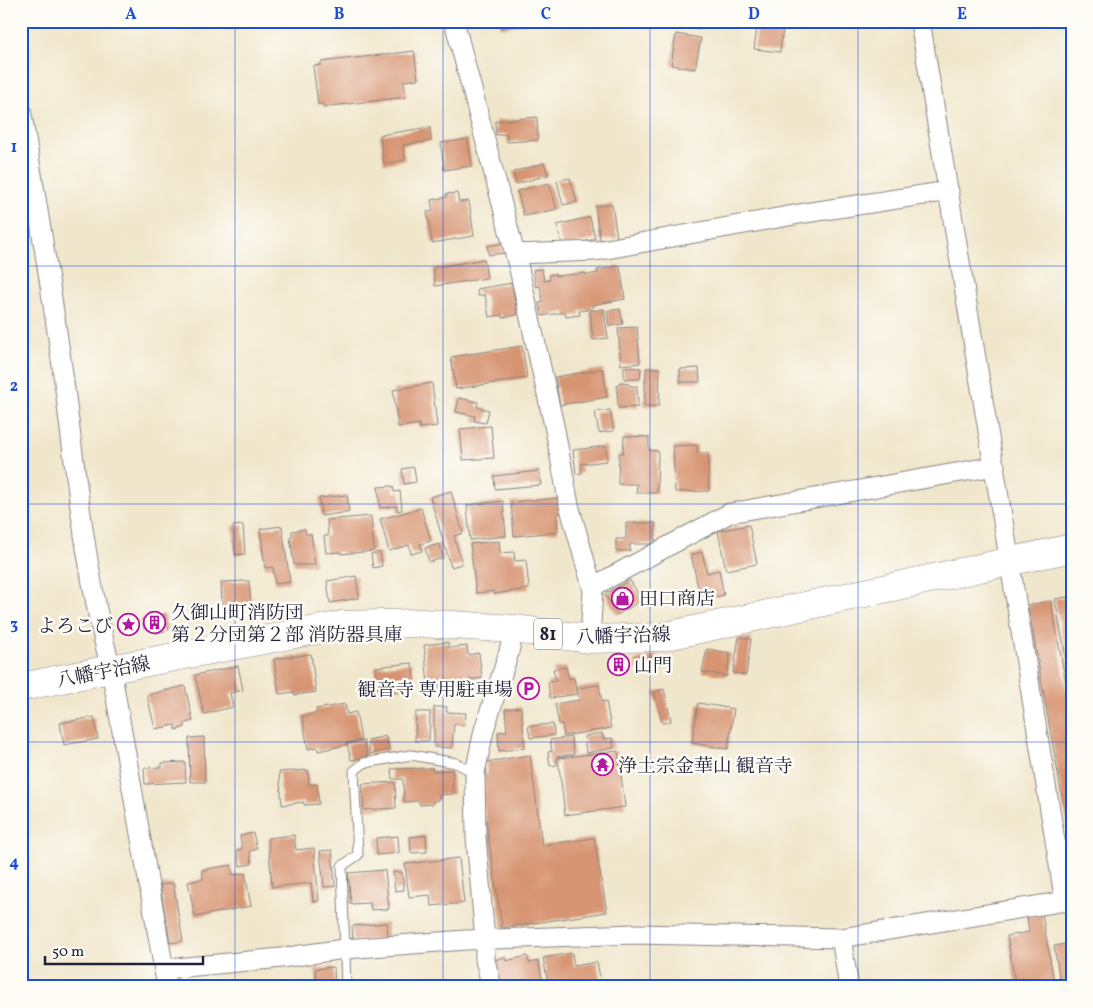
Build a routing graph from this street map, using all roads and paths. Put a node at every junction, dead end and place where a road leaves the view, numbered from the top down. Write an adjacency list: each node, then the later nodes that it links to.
1 (454, 21): 5 (street)
2 (920, 21): 4 (street)
3 (21, 109): 12 (street)
4 (949, 191): 5 (street); 6 (street)
5 (515, 254): 9 (street)
6 (995, 466): 8 (street); 9 (street)
7 (1072, 548): 8 (main road, 八幡宇治線 / 81)
8 (1009, 561): 11 (main road, 八幡宇治線 / 81); 15 (street)
9 (592, 587): 11 (street)
10 (514, 630): 11 (main road, 八幡宇治線 / 81); 12 (main road, 八幡宇治線 / 81); 14 (street)
11 (590, 639)
12 (111, 669): 13 (main road, 八幡宇治線 / 81); 19 (street)
13 (21, 687)
14 (475, 773): 17 (street); 18 (lane)
15 (1068, 901): 16 (street)
16 (841, 938): 17 (street); 22 (street)
17 (485, 940): 18 (street); 21 (street)
18 (344, 949): 19 (street); 20 (lane)
19 (166, 978)
20 (346, 987)
21 (492, 987)
22 (849, 987)

